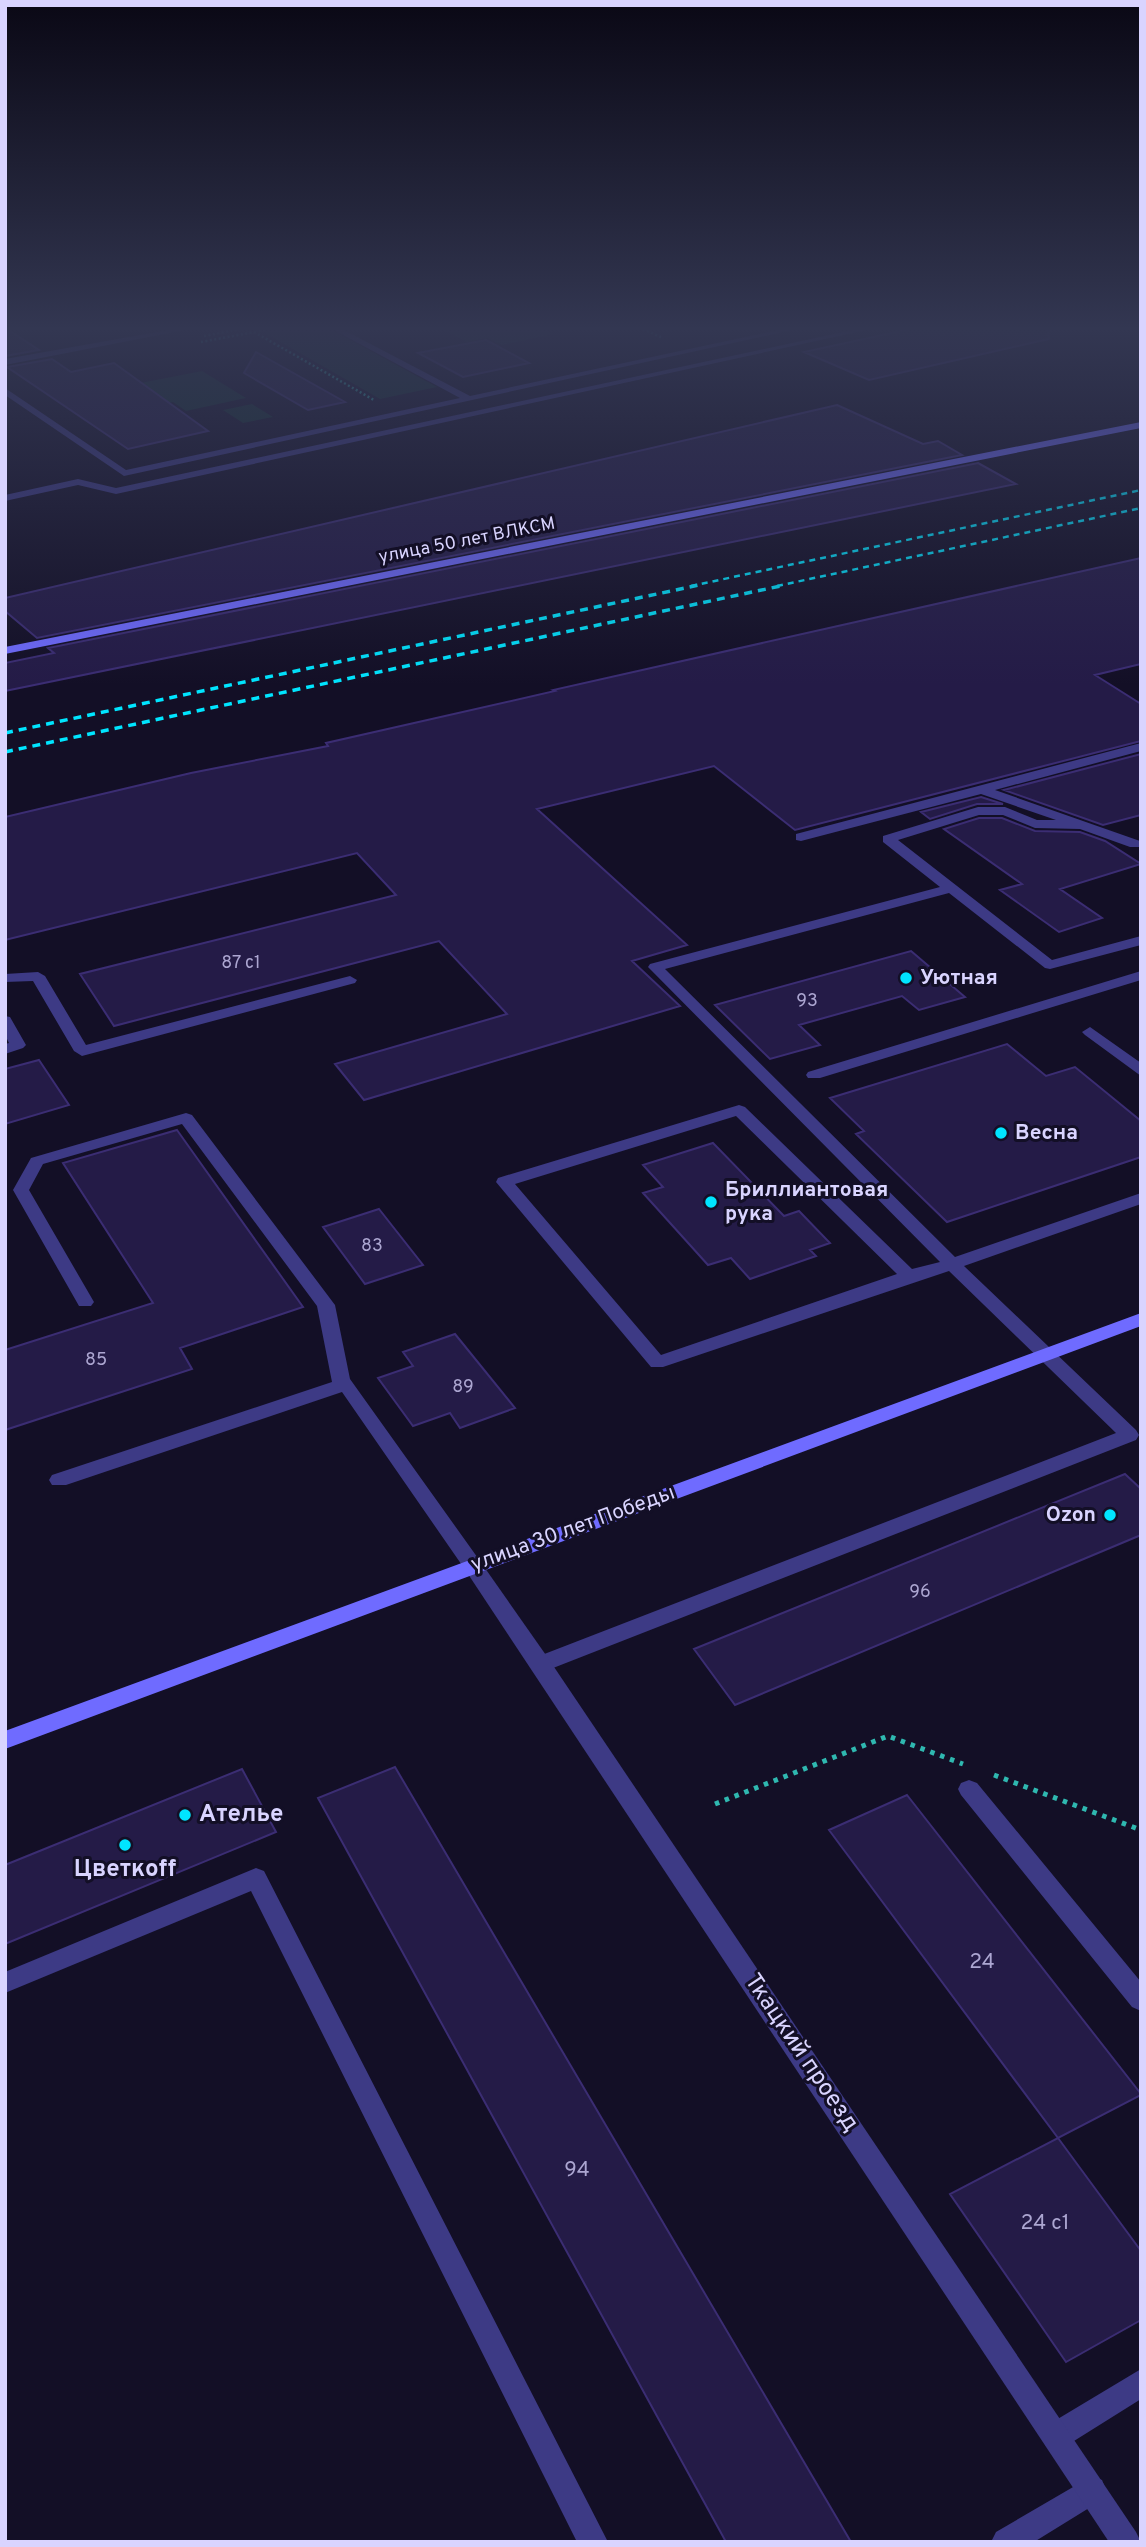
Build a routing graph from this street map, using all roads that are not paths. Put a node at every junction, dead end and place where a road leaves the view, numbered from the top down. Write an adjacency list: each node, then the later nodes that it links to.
1 (88, 448): 2 (street)
2 (241, 448)
3 (316, 448): 5 (street)
4 (1026, 448): 6 (street, улица 50 лет ВЛКСМ)
5 (5, 498)
6 (5, 651)
7 (1141, 747): 8 (street)
8 (982, 790): 9 (street); 10 (street)
9 (1080, 825): 11 (street); 12 (street)
10 (801, 837)
11 (1139, 845)
12 (951, 888): 13 (street); 23 (street)
13 (1141, 940)
14 (1141, 975): 21 (street)
15 (5, 978): 16 (street)
16 (350, 980)
17 (5, 1020): 19 (street)
18 (1090, 1032): 20 (street)
19 (5, 1049)
20 (1141, 1071)
21 (814, 1075)
22 (1141, 1198): 23 (street)
23 (953, 1264): 24 (street); 27 (street)
24 (909, 1276): 24 (street)
25 (85, 1302): 28 (street)
26 (1141, 1319): 27 (street, улица 30 лет Победы)
27 (1046, 1355): 30 (street, улица 30 лет Победы); 31 (street)
28 (342, 1385): 29 (street); 30 (street, Ткацкий проезд)
29 (59, 1480)
30 (473, 1566): 31 (street, Ткацкий проезд); 32 (street, улица 30 лет Победы)
31 (541, 1664): 37 (street, Ткацкий проезд)
32 (5, 1740)
33 (973, 1779): 35 (street)
34 (5, 1983): 39 (street)
35 (1141, 2000)
36 (1141, 2383): 37 (street)
37 (1056, 2436): 38 (street, Ткацкий проезд)
38 (1092, 2490): 40 (street); 41 (street, Ткацкий проезд)
39 (593, 2542)
40 (1006, 2542)
41 (1126, 2542)

